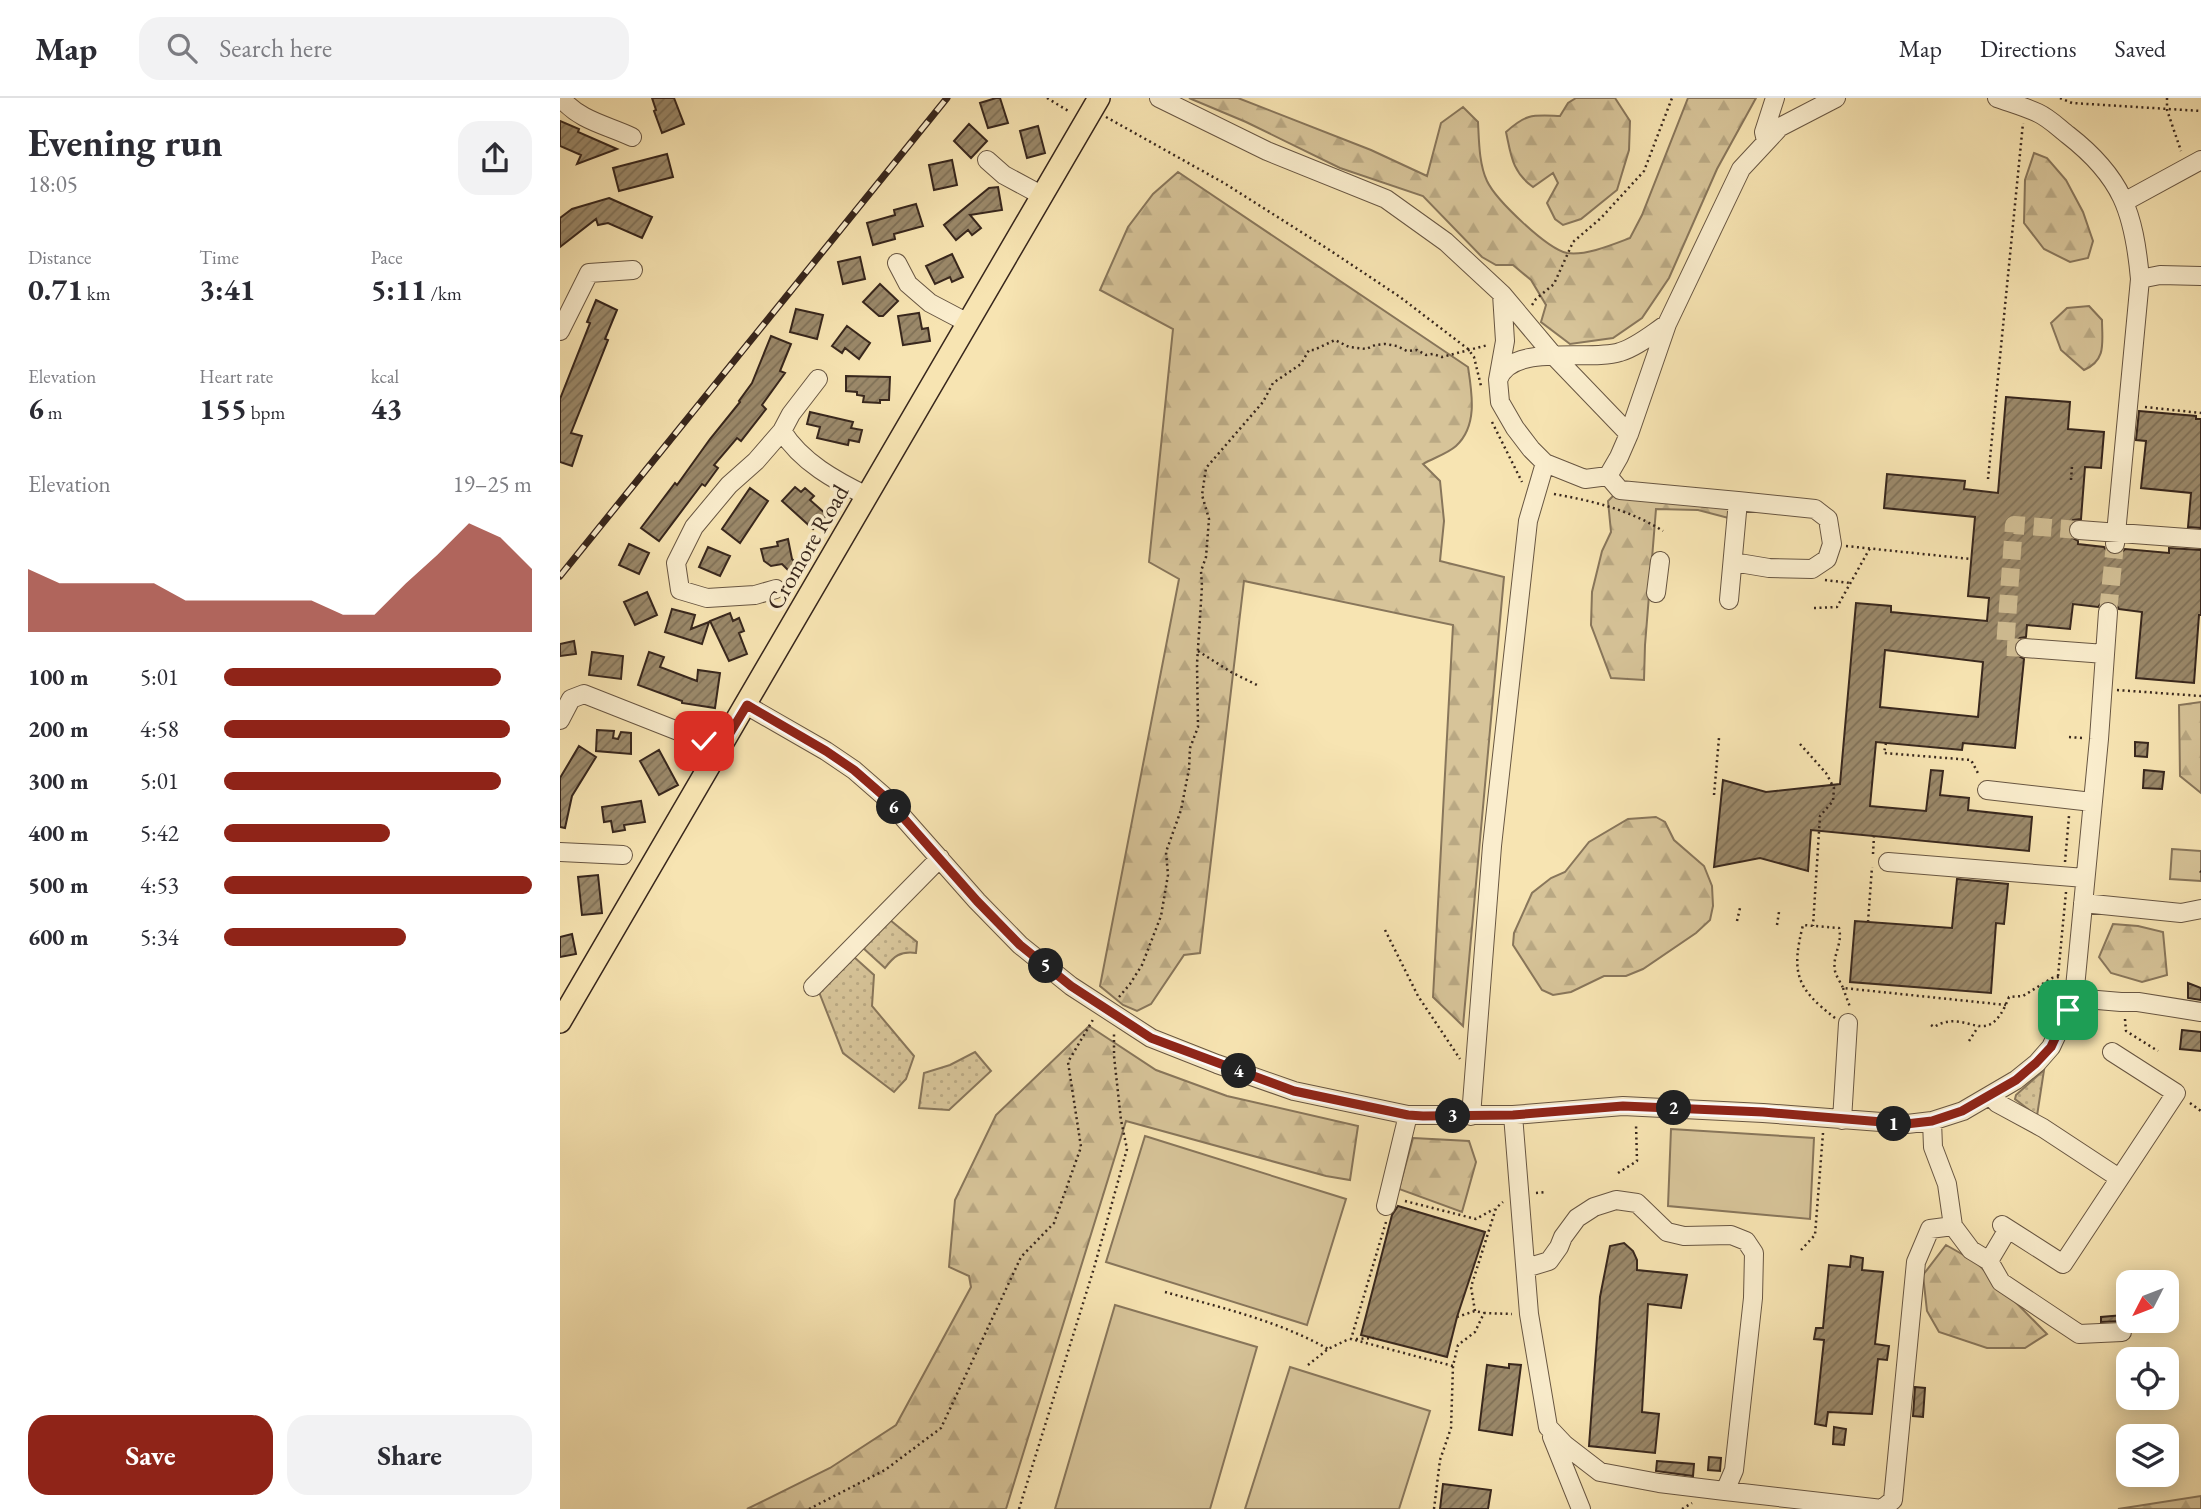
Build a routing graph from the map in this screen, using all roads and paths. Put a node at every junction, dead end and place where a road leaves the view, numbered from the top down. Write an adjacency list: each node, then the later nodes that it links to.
1 (561, 98): 14 (street)
2 (1048, 98): 11 (path)
3 (1159, 98): 24 (street)
4 (1672, 98): 26 (path)
5 (1775, 98): 15 (street)
6 (1836, 98): 15 (street)
7 (1997, 98): 10 (street)
8 (2060, 98): 12 (path)
9 (2167, 98): 12 (path)
10 (2024, 108): 19 (street); 43 (path)
11 (1092, 109): 18 (main road, Cromore Road); 30 (path)
12 (2167, 110): 13 (path); 17 (path)
13 (2201, 111)
14 (632, 137)
15 (1766, 141): 27 (street)
16 (987, 160): 18 (street)
17 (2194, 164): 19 (street)
18 (1043, 196): 25 (main road, Cromore Road)
19 (2124, 202): 23 (street)
20 (897, 263): 25 (street)
21 (633, 270): 28 (street)
22 (2201, 276): 23 (street)
23 (2140, 279): 35 (street)
24 (1502, 294): 26 (street); 29 (street)
25 (968, 323): 46 (main road, Cromore Road)
26 (1528, 324): 31 (street)
27 (1667, 324): 31 (street); 39 (street)
28 (560, 331)
29 (1504, 344): 30 (path); 33 (street)
30 (1468, 349): 34 (path); 63 (path)
31 (1554, 356): 33 (street); 39 (street)
32 (818, 379): 38 (street)
33 (1498, 380): 40 (street)
34 (1483, 392)
35 (2129, 405): 37 (path); 50 (street)
36 (1489, 412): 45 (path)
37 (2201, 413)
38 (782, 432): 46 (street); 57 (street)
39 (1629, 434): 42 (street)
40 (1545, 463): 42 (street); 45 (street)
41 (2072, 466): 44 (path)
42 (1608, 475): 47 (street)
43 (1988, 479)
44 (2071, 480)
45 (1537, 491): 49 (path); 113 (street)
46 (867, 496): 68 (main road, Cromore Road)
47 (1738, 500): 52 (street); 56 (street)
48 (2080, 530): 50 (street)
49 (1663, 531)
50 (2115, 538): 51 (street)
51 (2201, 539)
52 (1832, 544): 53 (path); 56 (street)
53 (1870, 548): 54 (path); 60 (path)
54 (1971, 559)
55 (1660, 561): 58 (street)
56 (1733, 562): 59 (street)
57 (776, 589)
58 (1656, 593)
59 (1728, 600)
60 (1814, 608)
61 (2108, 612): 64 (street)
62 (2025, 648): 64 (street)
63 (1198, 651): 65 (path); 104 (path)
64 (2105, 654): 78 (street)
65 (1258, 685)
66 (2117, 690): 67 (path)
67 (2201, 696)
68 (747, 705): 75 (main road, Cromore Road); 83 (street)
69 (560, 720): 75 (street)
70 (1719, 737): 77 (path)
71 (2069, 737): 72 (path)
72 (2089, 739)
73 (1886, 743): 76 (path)
74 (1800, 744): 95 (path)
75 (721, 748): 103 (main road, Cromore Road)
76 (1987, 790): 78 (street)
77 (1714, 795)
78 (2092, 802): 86 (street)
79 (2070, 808): 85 (path)
80 (1874, 836): 93 (path)
81 (560, 852): 82 (street)
82 (623, 855)
83 (940, 858): 99 (street); 104 (street)
84 (1888, 862): 86 (street)
85 (2065, 869)
86 (2085, 878): 88 (street)
87 (2066, 885): 98 (path)
88 (2083, 904): 90 (street); 97 (street)
89 (1740, 908): 92 (path)
90 (2201, 909)
91 (1779, 912): 94 (path)
92 (1737, 921)
93 (1868, 922)
94 (1777, 925)
95 (1813, 926): 100 (path); 107 (path)
96 (1385, 930): 113 (path)
97 (2076, 976): 98 (path); 101 (street)
98 (2058, 977): 102 (path)
99 (813, 986)
100 (1843, 988): 102 (path); 107 (path)
101 (2074, 998): 105 (street); 114 (street)
102 (2006, 1005): 109 (path)
103 (563, 1008)
104 (1108, 1010): 116 (street); 145 (path); 146 (path)
105 (2201, 1012)
106 (2124, 1018): 111 (path)
107 (1843, 1022): 119 (street)
108 (1931, 1025): 109 (path)
109 (1978, 1027): 110 (path)
110 (1969, 1041)
111 (2158, 1051)
112 (2112, 1052): 123 (street)
113 (1474, 1074): 118 (street)
114 (1991, 1096): 120 (street); 123 (street)
115 (1636, 1107): 117 (street); 119 (street); 122 (path)
116 (1408, 1115): 118 (street); 126 (street)
117 (1513, 1115): 118 (street); 124 (street)
118 (1471, 1116)
119 (1842, 1120): 120 (street)
120 (1932, 1121): 128 (street)
121 (1824, 1128): 129 (path)
122 (1618, 1173)
123 (2119, 1178): 130 (street)
124 (1519, 1195): 127 (path); 131 (street)
125 (1406, 1201): 127 (path)
126 (1386, 1206): 139 (path)
127 (1496, 1208): 133 (path)
128 (1953, 1226): 130 (street); 144 (street)
129 (1801, 1250)
130 (1989, 1261): 137 (street)
131 (1526, 1268): 135 (street); 144 (street)
132 (1165, 1292): 140 (path)
133 (1475, 1311): 134 (path); 136 (path)
134 (1484, 1313): 135 (path); 142 (path)
135 (1529, 1314): 143 (street)
136 (1457, 1317)
137 (2116, 1332)
138 (1374, 1338): 139 (path)
139 (1351, 1339): 140 (path); 142 (path)
140 (1328, 1349): 141 (path)
141 (1308, 1365)
142 (1453, 1366): 147 (path)
143 (1548, 1427): 144 (street); 148 (street)
144 (1725, 1491)
145 (809, 1509)
146 (1019, 1509)
147 (1434, 1509)
148 (1581, 1509)

